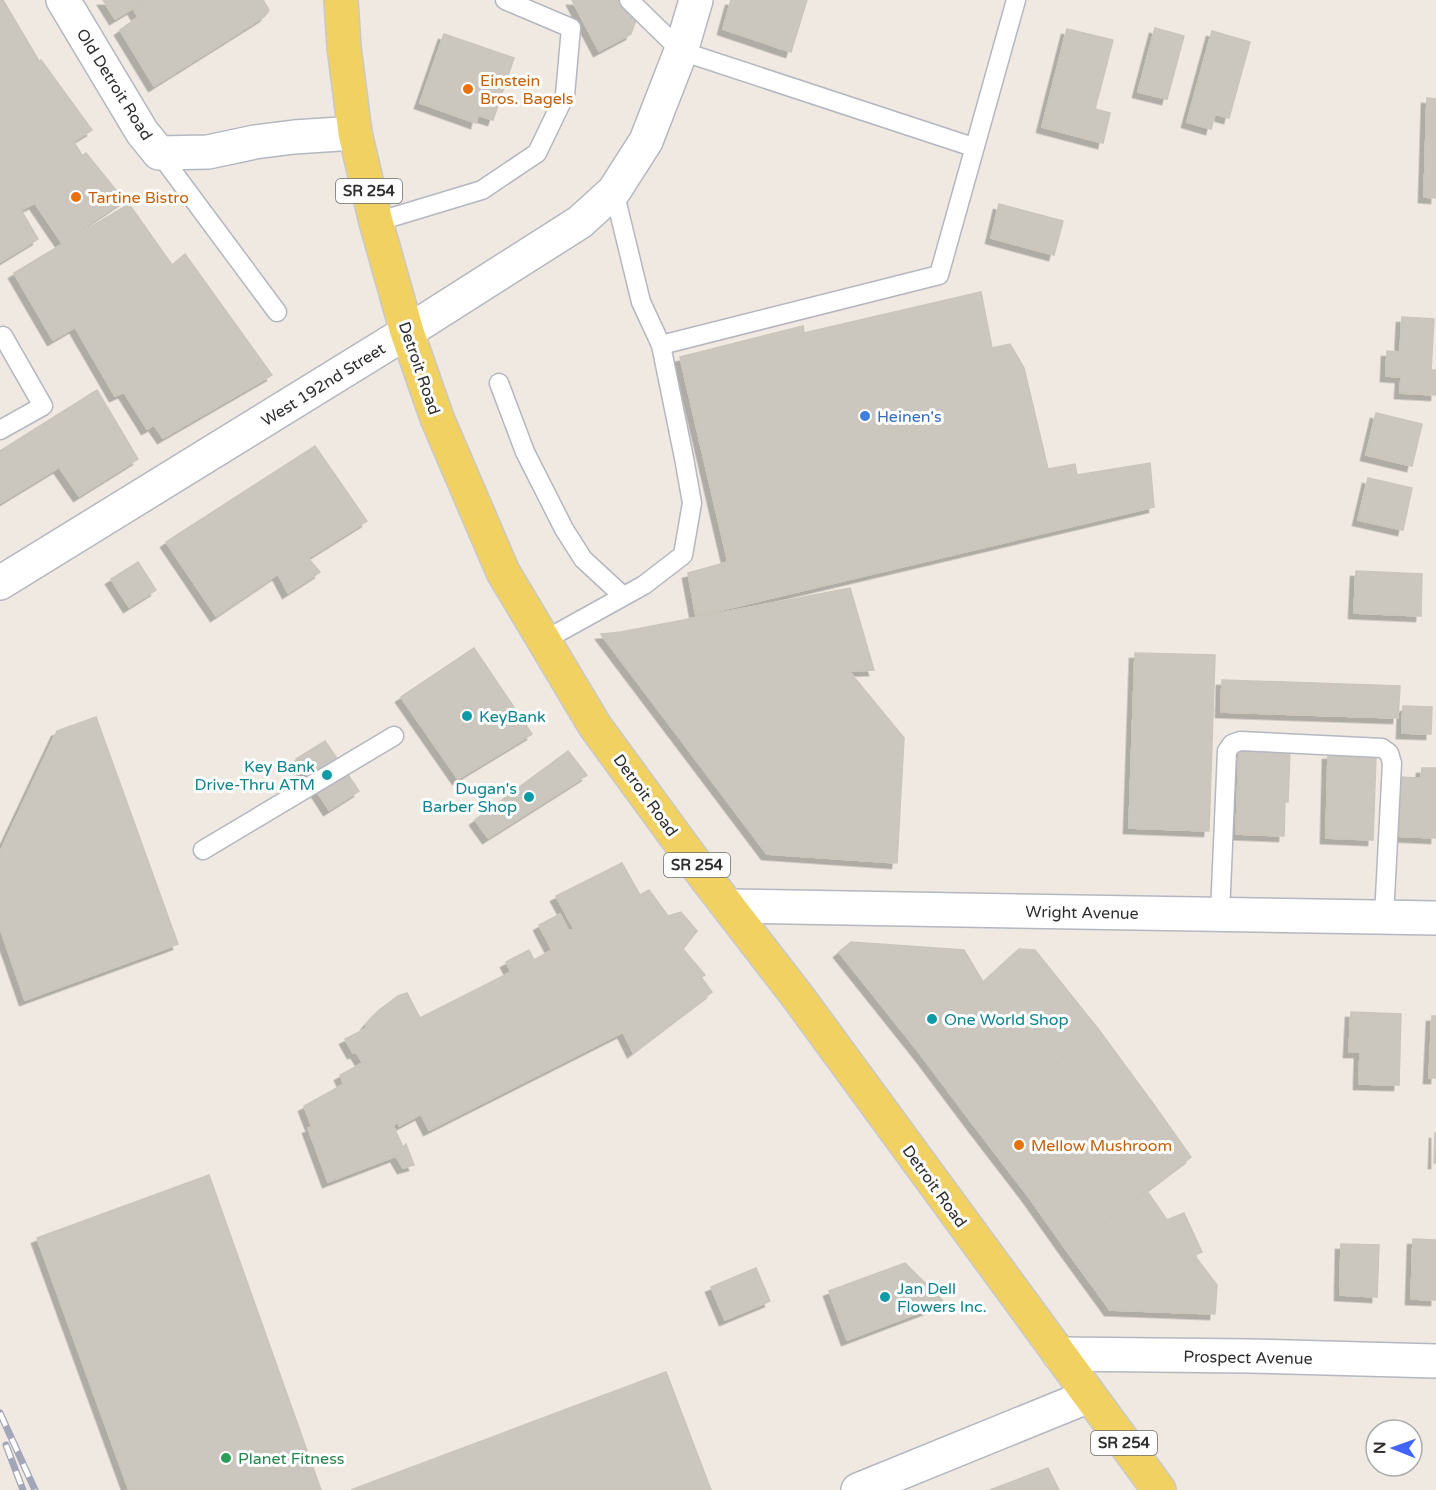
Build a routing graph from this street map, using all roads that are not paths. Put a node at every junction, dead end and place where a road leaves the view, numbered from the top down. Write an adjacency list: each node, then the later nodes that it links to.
1 (63, 0): 10 (street, Old Detroit Road)
2 (341, 0): 8 (main road, Detroit Road / SR 254)
3 (505, 0): 12 (lane)
4 (629, 0): 7 (lane)
5 (696, 0): 7 (street, West 192nd Street)
6 (1016, 0): 9 (lane)
7 (681, 51): 9 (lane); 11 (street, West 192nd Street)
8 (355, 133): 10 (street, Old Detroit Road); 12 (main road, Detroit Road / SR 254)
9 (973, 147): 16 (lane)
10 (159, 153): 13 (lane)
11 (614, 190): 14 (street, West 192nd Street); 16 (lane)
12 (376, 222): 14 (main road, Detroit Road / SR 254)
13 (277, 312)
14 (407, 332): 19 (street, West 192nd Street); 21 (main road, Detroit Road / SR 254)
15 (0, 338): 18 (lane)
16 (661, 345): 20 (lane)
17 (499, 383): 20 (lane)
18 (0, 430)
19 (0, 582)
20 (623, 596): 21 (lane)
21 (543, 640): 24 (main road, Detroit Road / SR 254)
22 (394, 736): 23 (lane)
23 (203, 850)
24 (728, 906): 25 (street, Wright Avenue); 28 (main road, Detroit Road / SR 254)
25 (1220, 914): 26 (street, Wright Avenue); 26 (lane)
26 (1384, 917): 27 (street, Wright Avenue)
27 (1436, 918)
28 (1059, 1354): 29 (street, Prospect Avenue); 30 (main road, Detroit Road / SR 254)
29 (1436, 1361)
30 (1089, 1396): 31 (street); 32 (main road, Detroit Road / SR 254)
31 (858, 1490)
32 (1159, 1490)

